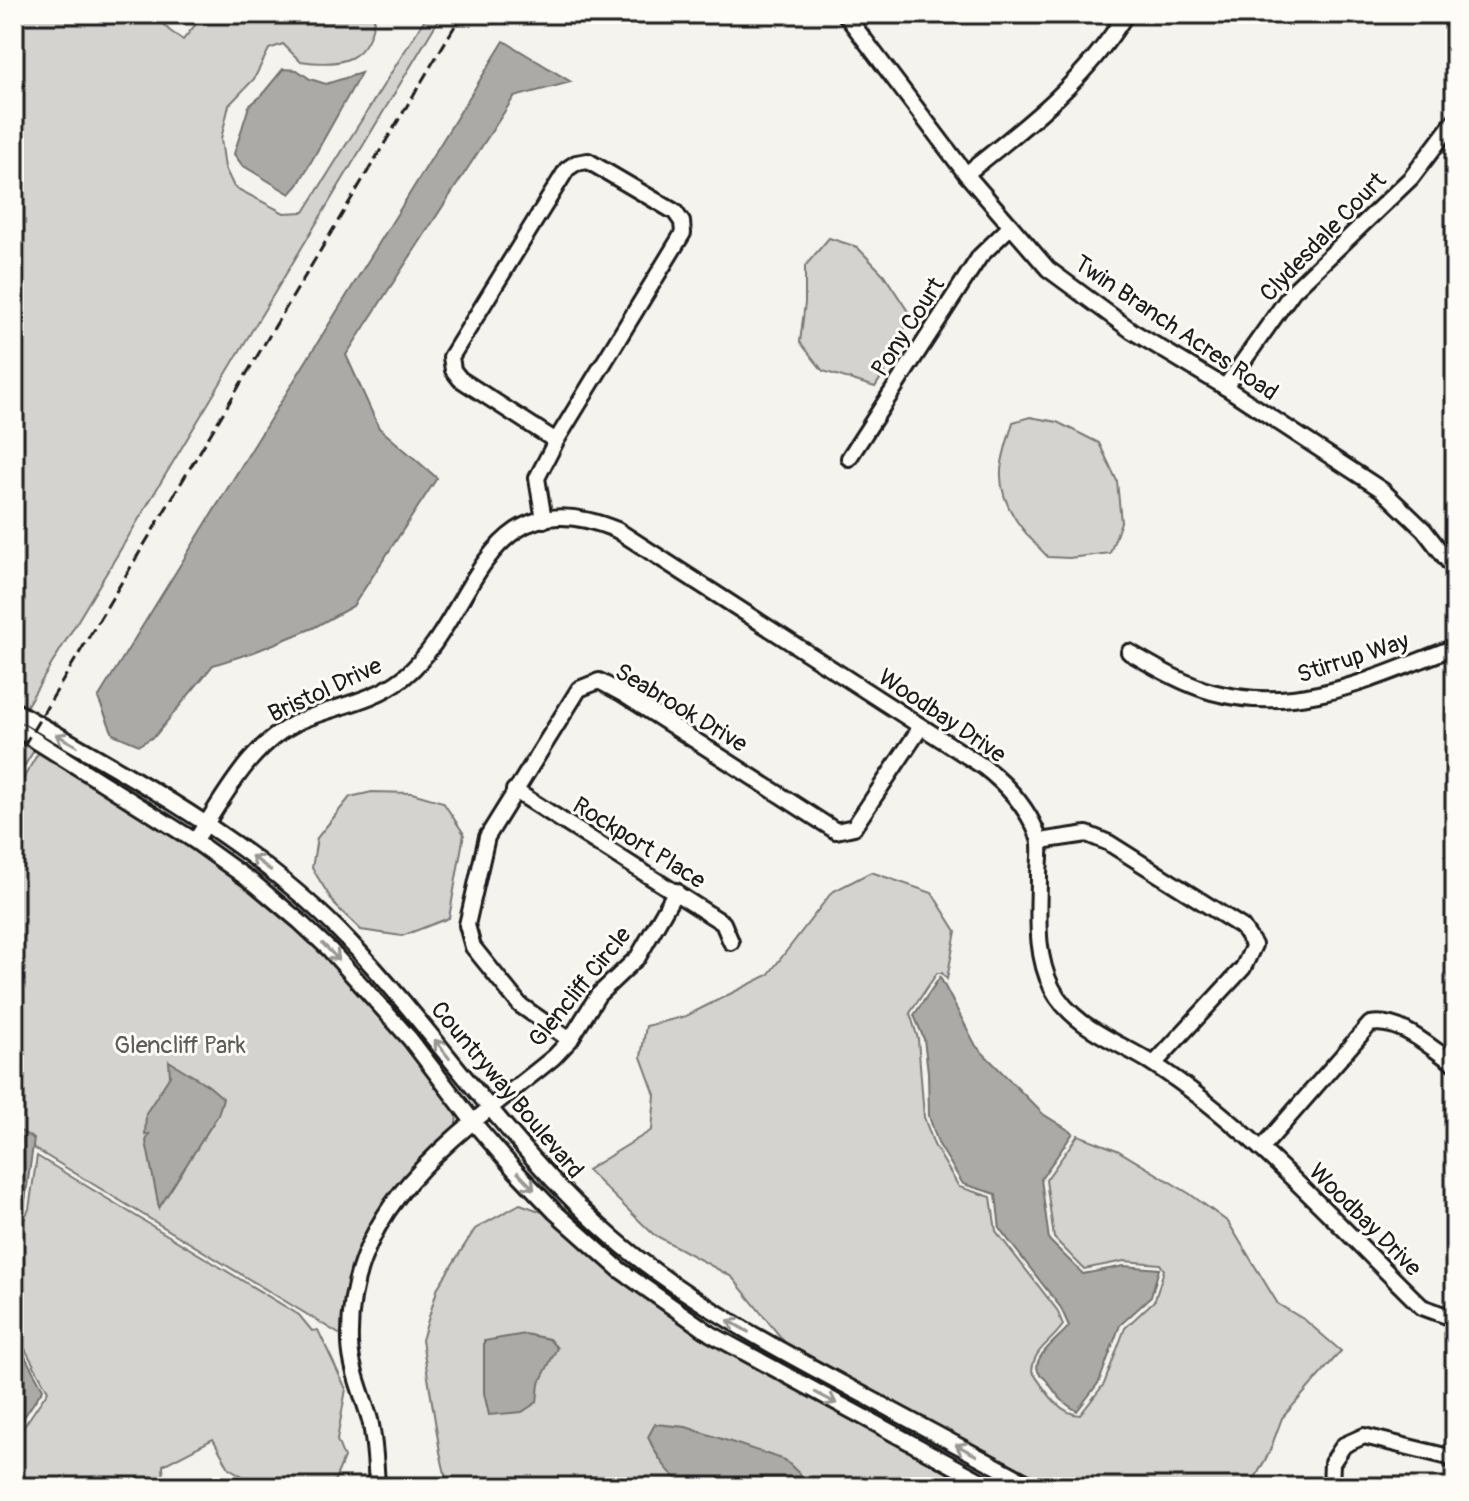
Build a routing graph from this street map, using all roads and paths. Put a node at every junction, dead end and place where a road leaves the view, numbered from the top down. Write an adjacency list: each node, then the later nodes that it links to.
1 (845, 14): 4 (street, Twin Branch Acres Road)
2 (1126, 14): 4 (street)
3 (1455, 120): 6 (street, Clydesdale Court)
4 (966, 174): 5 (street, Twin Branch Acres Road)
5 (1011, 226): 6 (street, Twin Branch Acres Road); 8 (street, Pony Court)
6 (1225, 387): 10 (street, Twin Branch Acres Road)
7 (556, 441): 7 (street); 9 (street)
8 (849, 458)
9 (544, 520): 15 (street, Woodbay Drive); 17 (street, Bristol Drive)
10 (1455, 570)
11 (1455, 647): 12 (street, Stirrup Way)
12 (1129, 652)
13 (14, 710): 17 (street, Countryway Boulevard, one-way to 13)
14 (14, 727): 18 (street, Countryway Boulevard)
15 (921, 727): 16 (street, Seabrook Drive); 19 (street, Woodbay Drive)
16 (514, 790): 20 (street, Rockport Place); 23 (street, Seabrook Drive)
17 (207, 823): 18 (street, Bristol Drive); 26 (street, Countryway Boulevard, one-way to 17)
18 (195, 841): 22 (street, Countryway Boulevard, one-way to 22)
19 (1040, 841): 24 (street, Woodbay Drive); 24 (street)
20 (676, 891): 21 (street, Rockport Place); 23 (street, Glencliff Circle)
21 (731, 942)
22 (397, 1025): 28 (street, Countryway Boulevard); 29 (street)
23 (570, 1040): 27 (street, Glencliff Circle)
24 (1154, 1064): 33 (street, Woodbay Drive)
25 (1455, 1064): 33 (street)
26 (476, 1093): 27 (street); 29 (street, Countryway Boulevard)
27 (505, 1098): 29 (street, Glencliff Circle); 30 (street)
28 (459, 1104): 29 (street, Countryway Boulevard); 31 (street)
29 (482, 1116): 30 (street, Countryway Boulevard); 31 (street, Glencliff Circle); 32 (street, Countryway Boulevard); 34 (street)
30 (505, 1127): 34 (street, Countryway Boulevard)
31 (457, 1137): 32 (street); 37 (street, Glencliff Circle)
32 (489, 1141): 38 (street, Countryway Boulevard, one-way to 38)
33 (1261, 1149): 35 (street, Woodbay Drive)
34 (570, 1197): 39 (street, Countryway Boulevard, one-way to 34)
35 (1455, 1319)
36 (1455, 1463): 40 (street)
37 (377, 1487)
38 (992, 1487)
39 (1035, 1487)
40 (1331, 1487)

